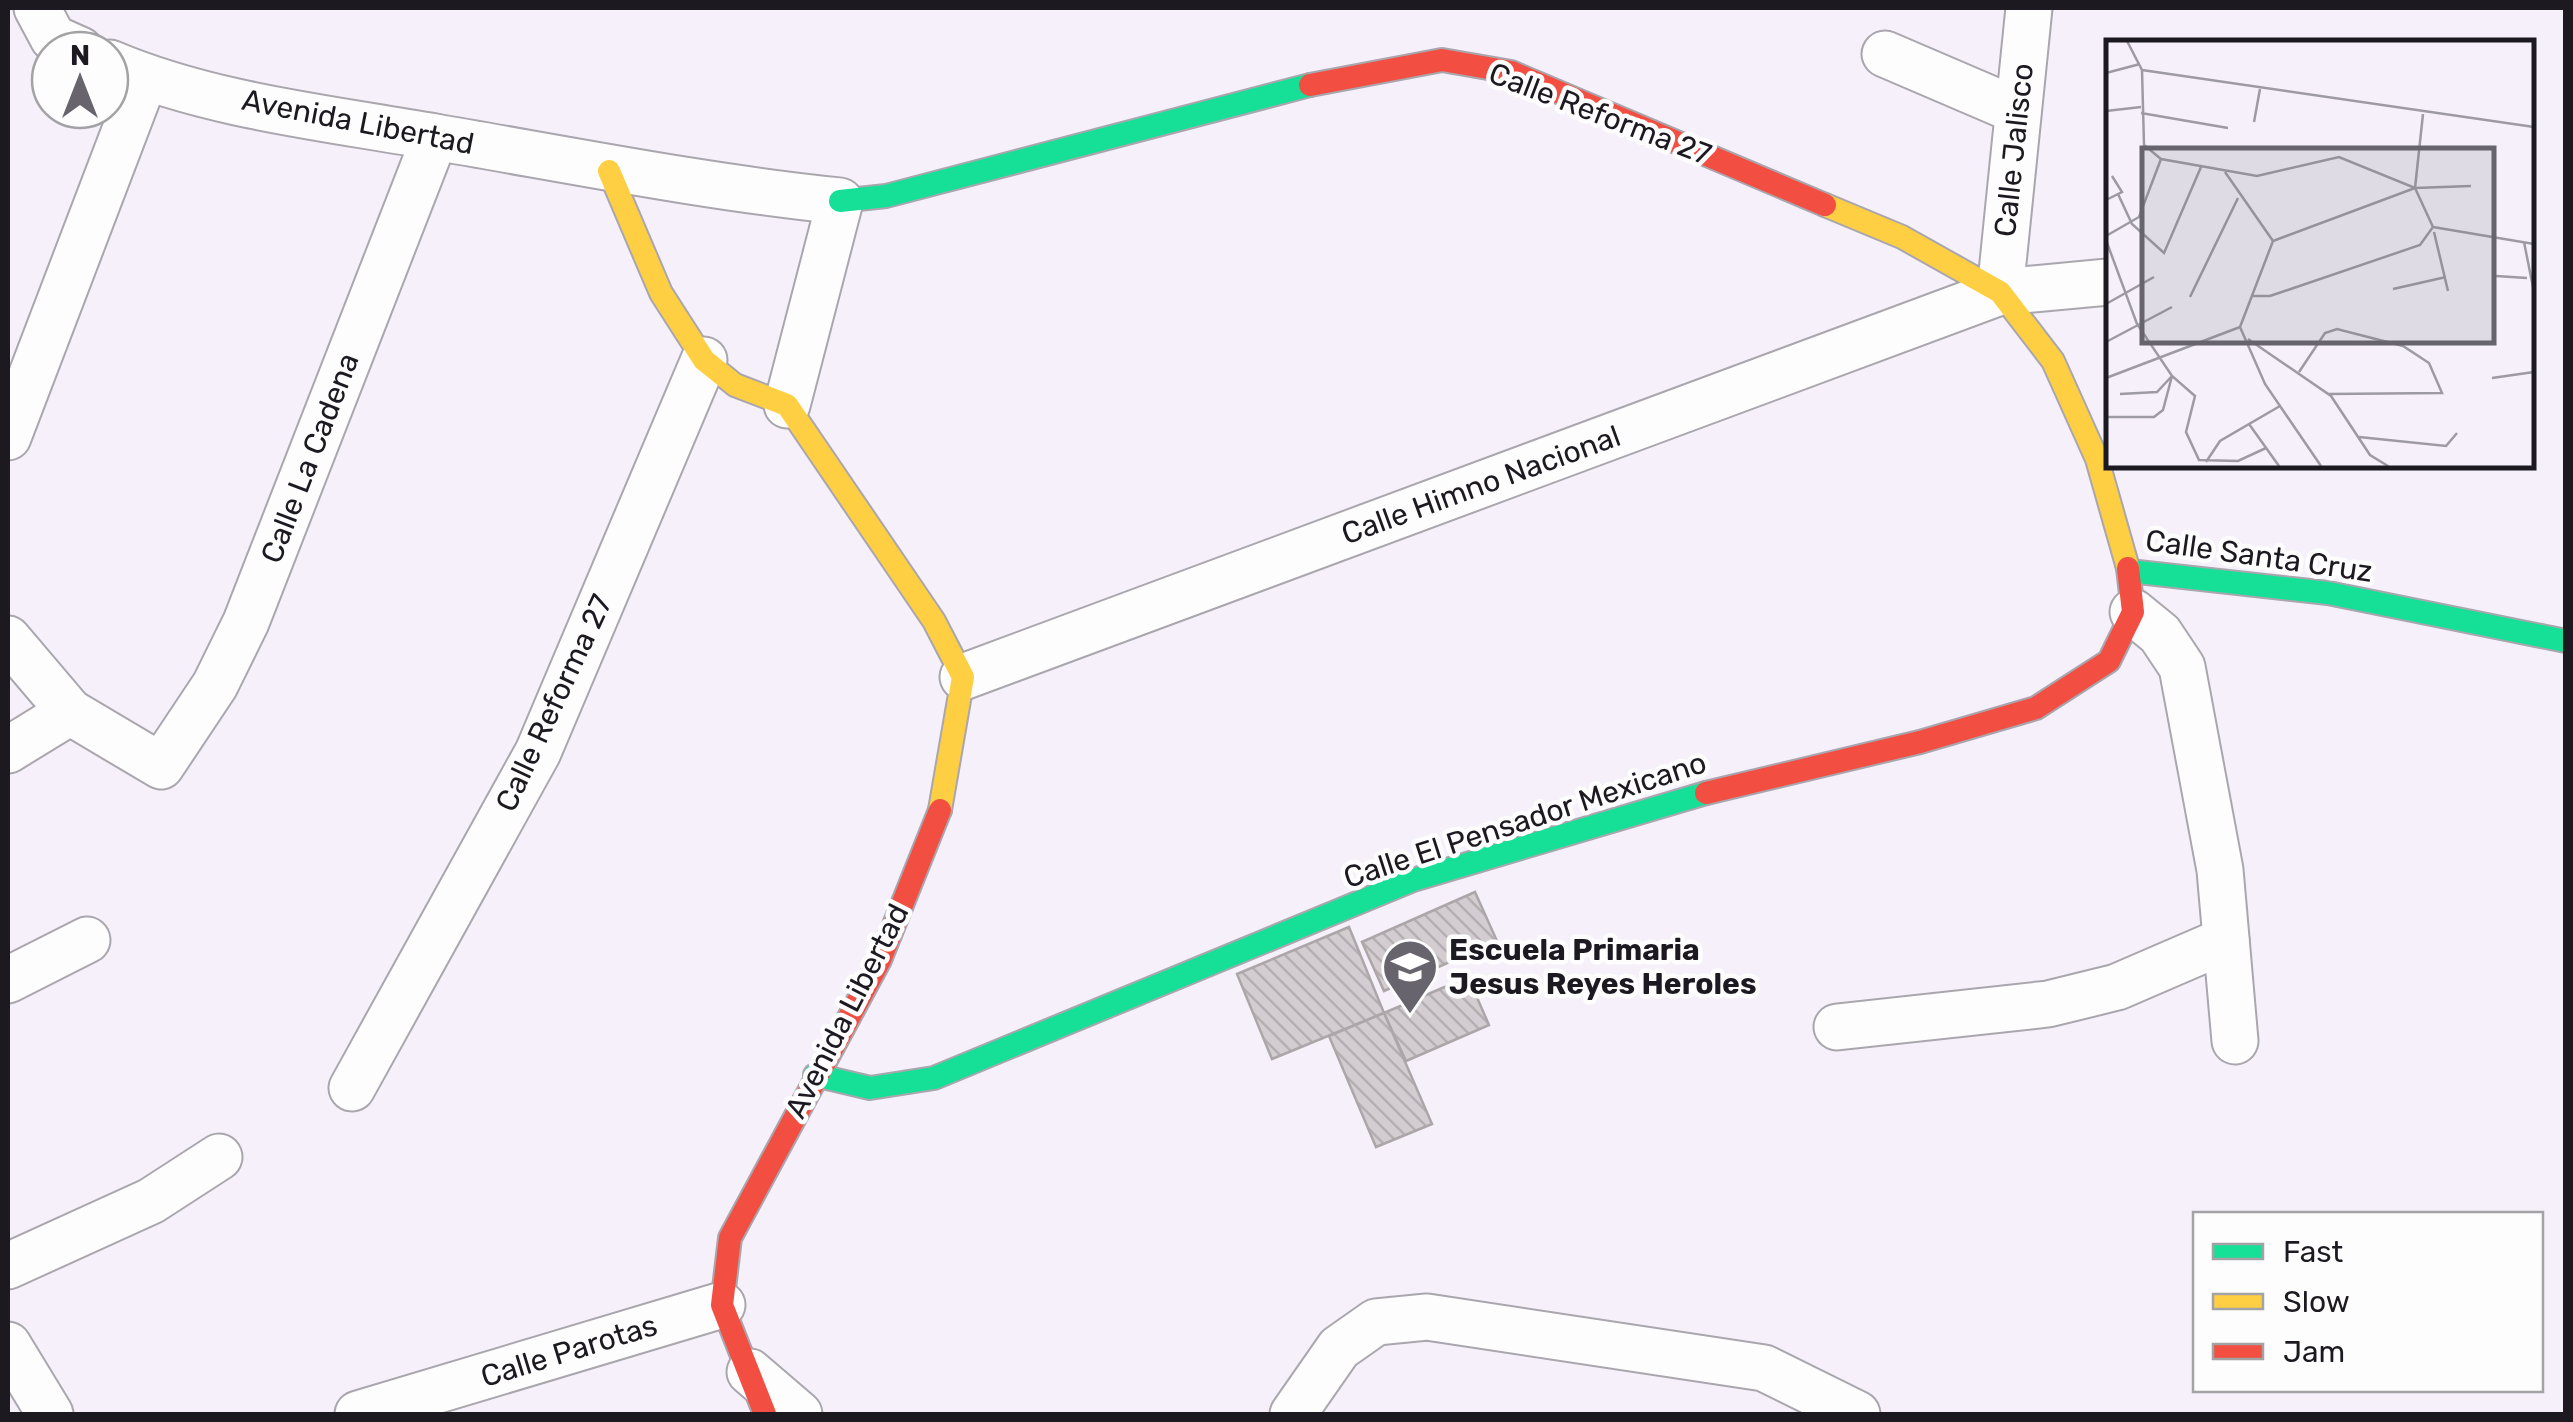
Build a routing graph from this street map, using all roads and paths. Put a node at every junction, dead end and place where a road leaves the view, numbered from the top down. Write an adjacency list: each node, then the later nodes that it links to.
1 (2029, 8): 4 (street, Calle Jalisco)
2 (1885, 54): 4 (street)
3 (130, 71): 6 (street, Avenida Libertad)
4 (2018, 111): 10 (street, Calle Jalisco)
5 (108, 130): 13 (street)
6 (435, 136): 7 (street, Avenida Libertad); 18 (street, Calle La Cadena)
7 (609, 171): 8 (street, Avenida Libertad); 11 (street)
8 (840, 202): 10 (street, Calle Reforma 27); 12 (street)
9 (2106, 282): 10 (street)
10 (2000, 292): 14 (street, Calle Santa Cruz); 17 (street, Calle Himno Nacional)
11 (704, 360): 12 (street); 26 (street, Calle Reforma 27)
12 (787, 405): 17 (street)
13 (8, 437)
14 (2131, 591): 16 (street, Calle Santa Cruz); 21 (street); 25 (street, Calle El Pensador Mexicano)
15 (8, 639): 18 (street)
16 (2566, 641)
17 (963, 677): 25 (street, Avenida Libertad)
18 (70, 712): 19 (street)
19 (8, 750)
20 (87, 940): 22 (street)
21 (2226, 940): 23 (street); 24 (street)
22 (8, 980)
23 (1837, 1027)
24 (2235, 1041)
25 (815, 1074): 29 (street, Avenida Libertad)
26 (352, 1088)
27 (219, 1158): 28 (street)
28 (8, 1266)
29 (722, 1305): 31 (street, Avenida Libertad); 33 (street, Calle Parotas)
30 (8, 1345): 32 (street)
31 (750, 1372): 34 (street, Avenida Libertad); 35 (street)
32 (50, 1414)
33 (358, 1414)
34 (765, 1414)
35 (799, 1414)
36 (1293, 1414): 37 (street)
37 (1857, 1414)

